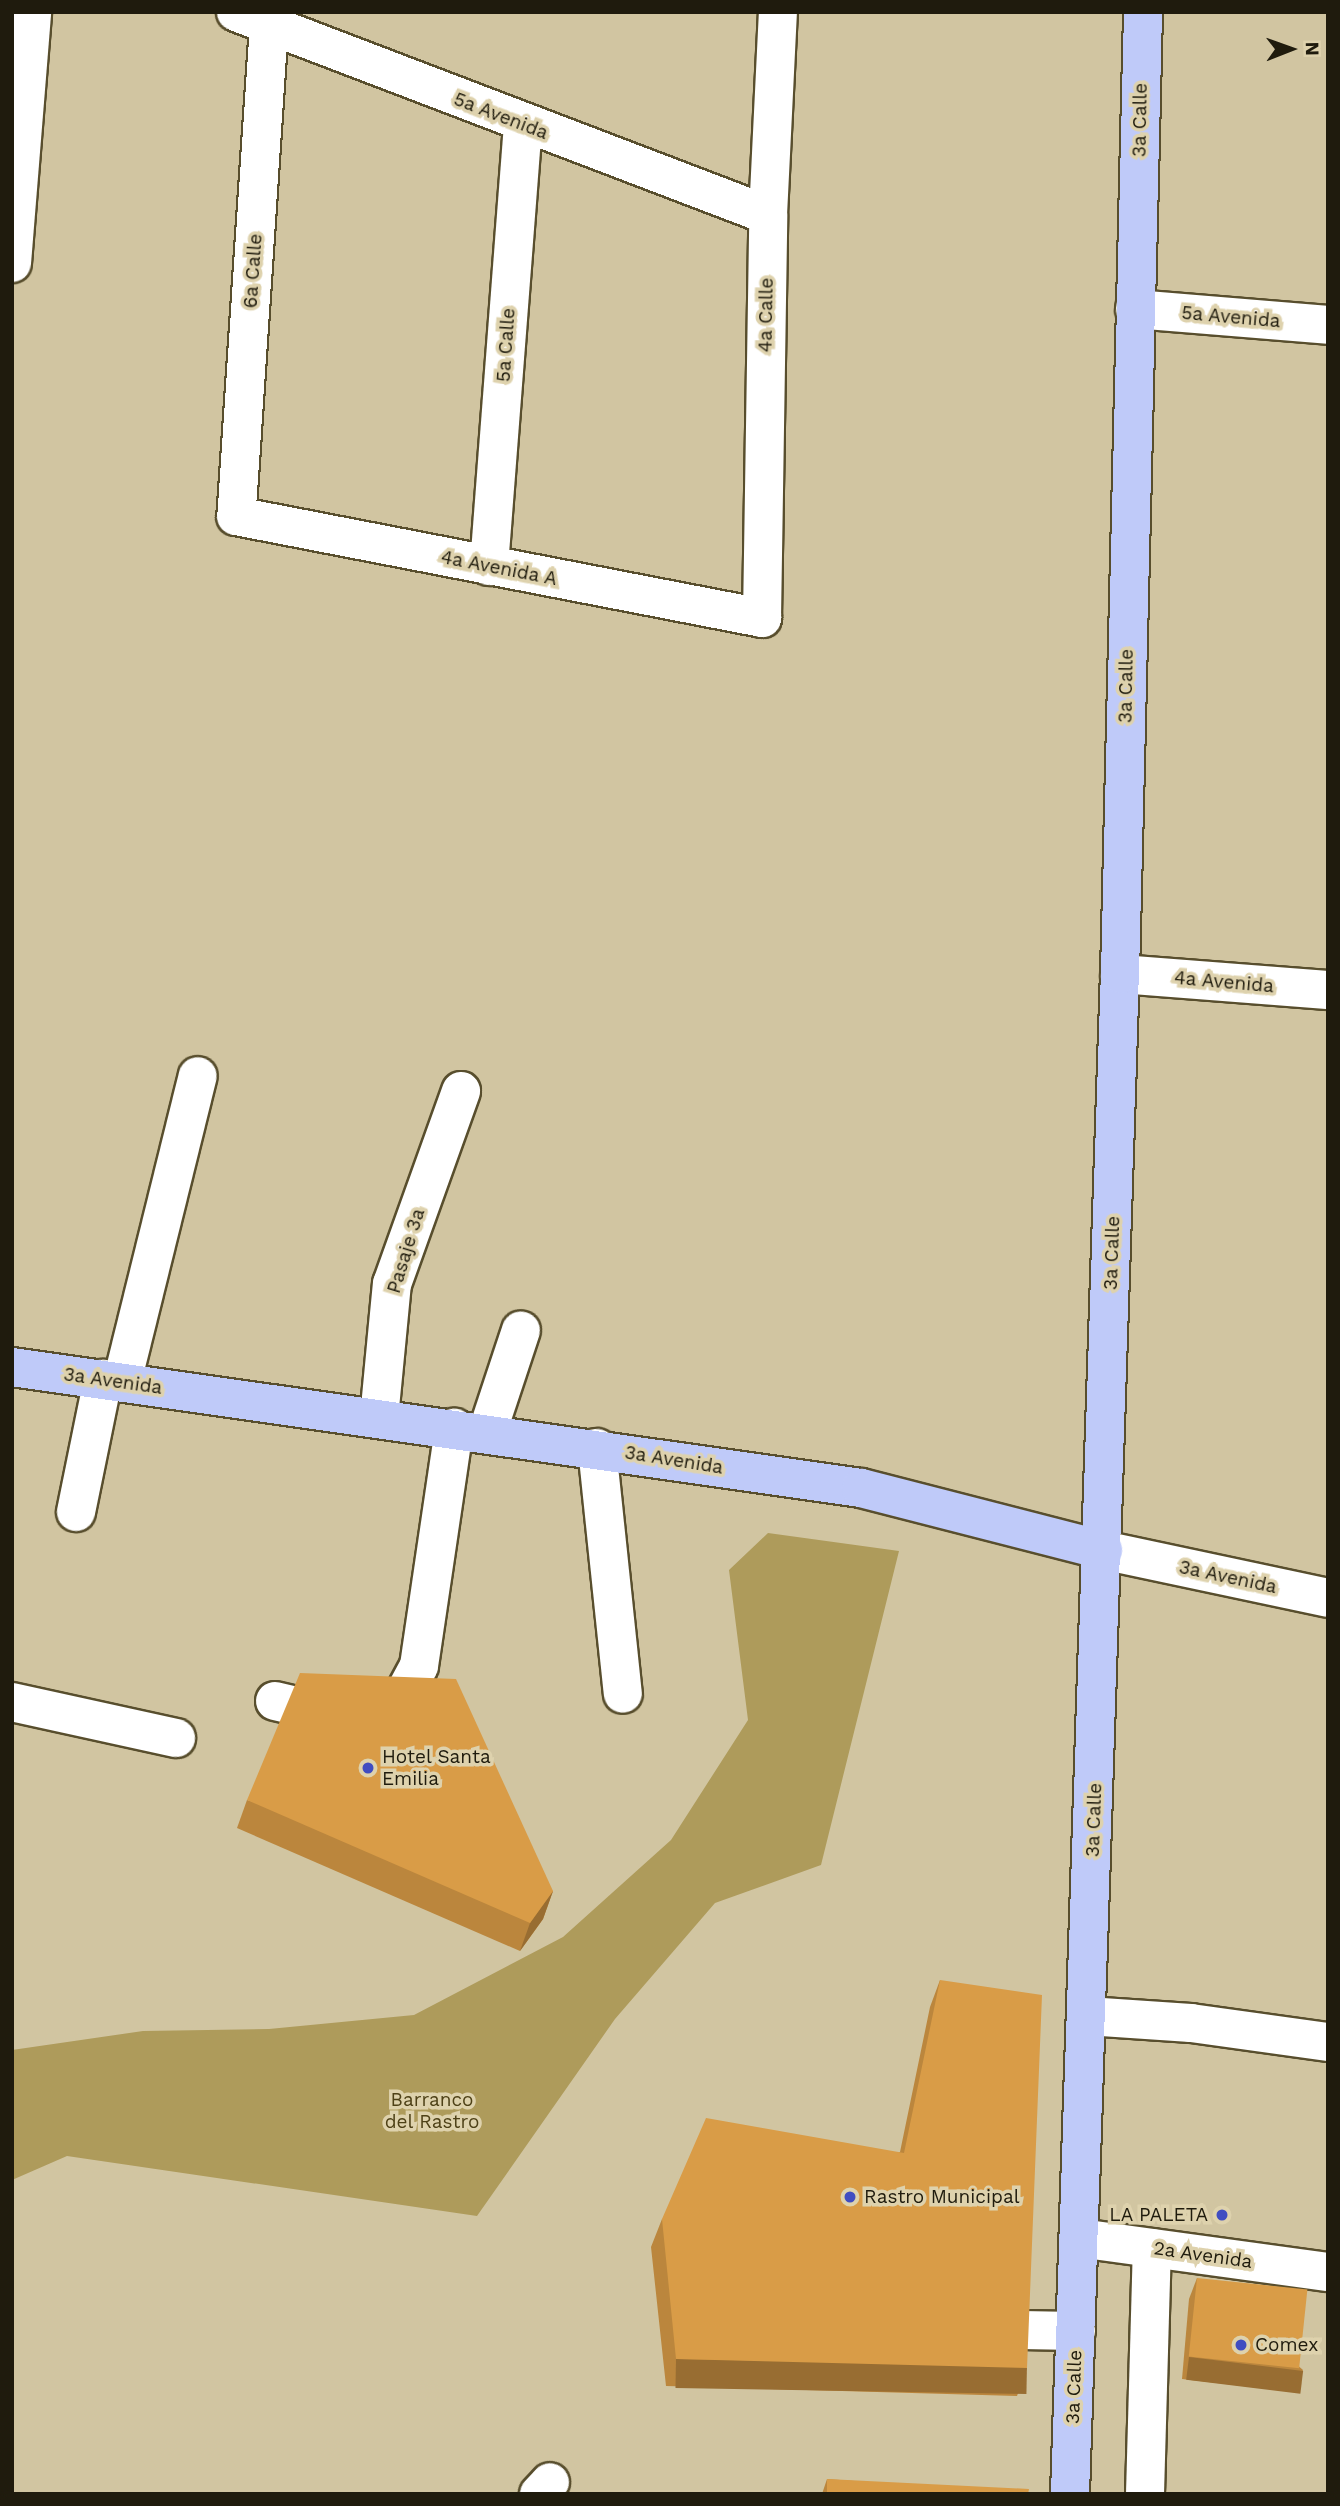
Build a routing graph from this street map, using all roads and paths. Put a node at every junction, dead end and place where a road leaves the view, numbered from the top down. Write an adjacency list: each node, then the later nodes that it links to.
1 (33, 12): 7 (street)
2 (778, 12): 6 (street, 4a Calle)
3 (1143, 12): 8 (main road, 3a Calle)
4 (253, 19): 5 (street, 5a Avenida); 10 (street, 6a Calle)
5 (523, 124): 6 (street, 5a Avenida); 11 (street, 5a Calle)
6 (768, 215): 12 (street, 4a Calle)
7 (12, 263)
8 (1135, 309): 9 (street, 5a Avenida); 13 (main road, 3a Calle)
9 (1328, 325)
10 (236, 516): 11 (street, 4a Avenida A)
11 (489, 566): 12 (street, 4a Avenida A)
12 (762, 618)
13 (1120, 974): 14 (street, 4a Avenida); 24 (main road, 3a Calle)
14 (1328, 990)
15 (198, 1076): 19 (street)
16 (461, 1091): 20 (street, Pasaje 3a)
17 (521, 1330): 21 (street)
18 (12, 1367): 19 (main road, 3a Avenida)
19 (113, 1380): 20 (main road, 3a Avenida); 23 (street)
20 (379, 1418): 21 (main road, 3a Avenida)
21 (470, 1430): 22 (main road, 3a Avenida); 27 (street)
22 (597, 1448): 24 (main road, 3a Avenida); 26 (street)
23 (76, 1512)
24 (1103, 1550): 25 (street, 3a Avenida); 30 (main road, 3a Calle)
25 (1328, 1598)
26 (623, 1694)
27 (275, 1701)
28 (12, 1702): 29 (street)
29 (176, 1738)
30 (1087, 2016): 31 (street); 32 (main road, 3a Calle)
31 (1328, 2042)
32 (1079, 2238): 33 (street, 2a Avenida); 36 (main road, 3a Calle)
33 (1152, 2248): 34 (street, 2a Avenida); 38 (street)
34 (1328, 2272)
35 (957, 2290): 36 (street)
36 (1076, 2331): 37 (main road, 3a Calle)
37 (1070, 2494)
38 (1145, 2494)

